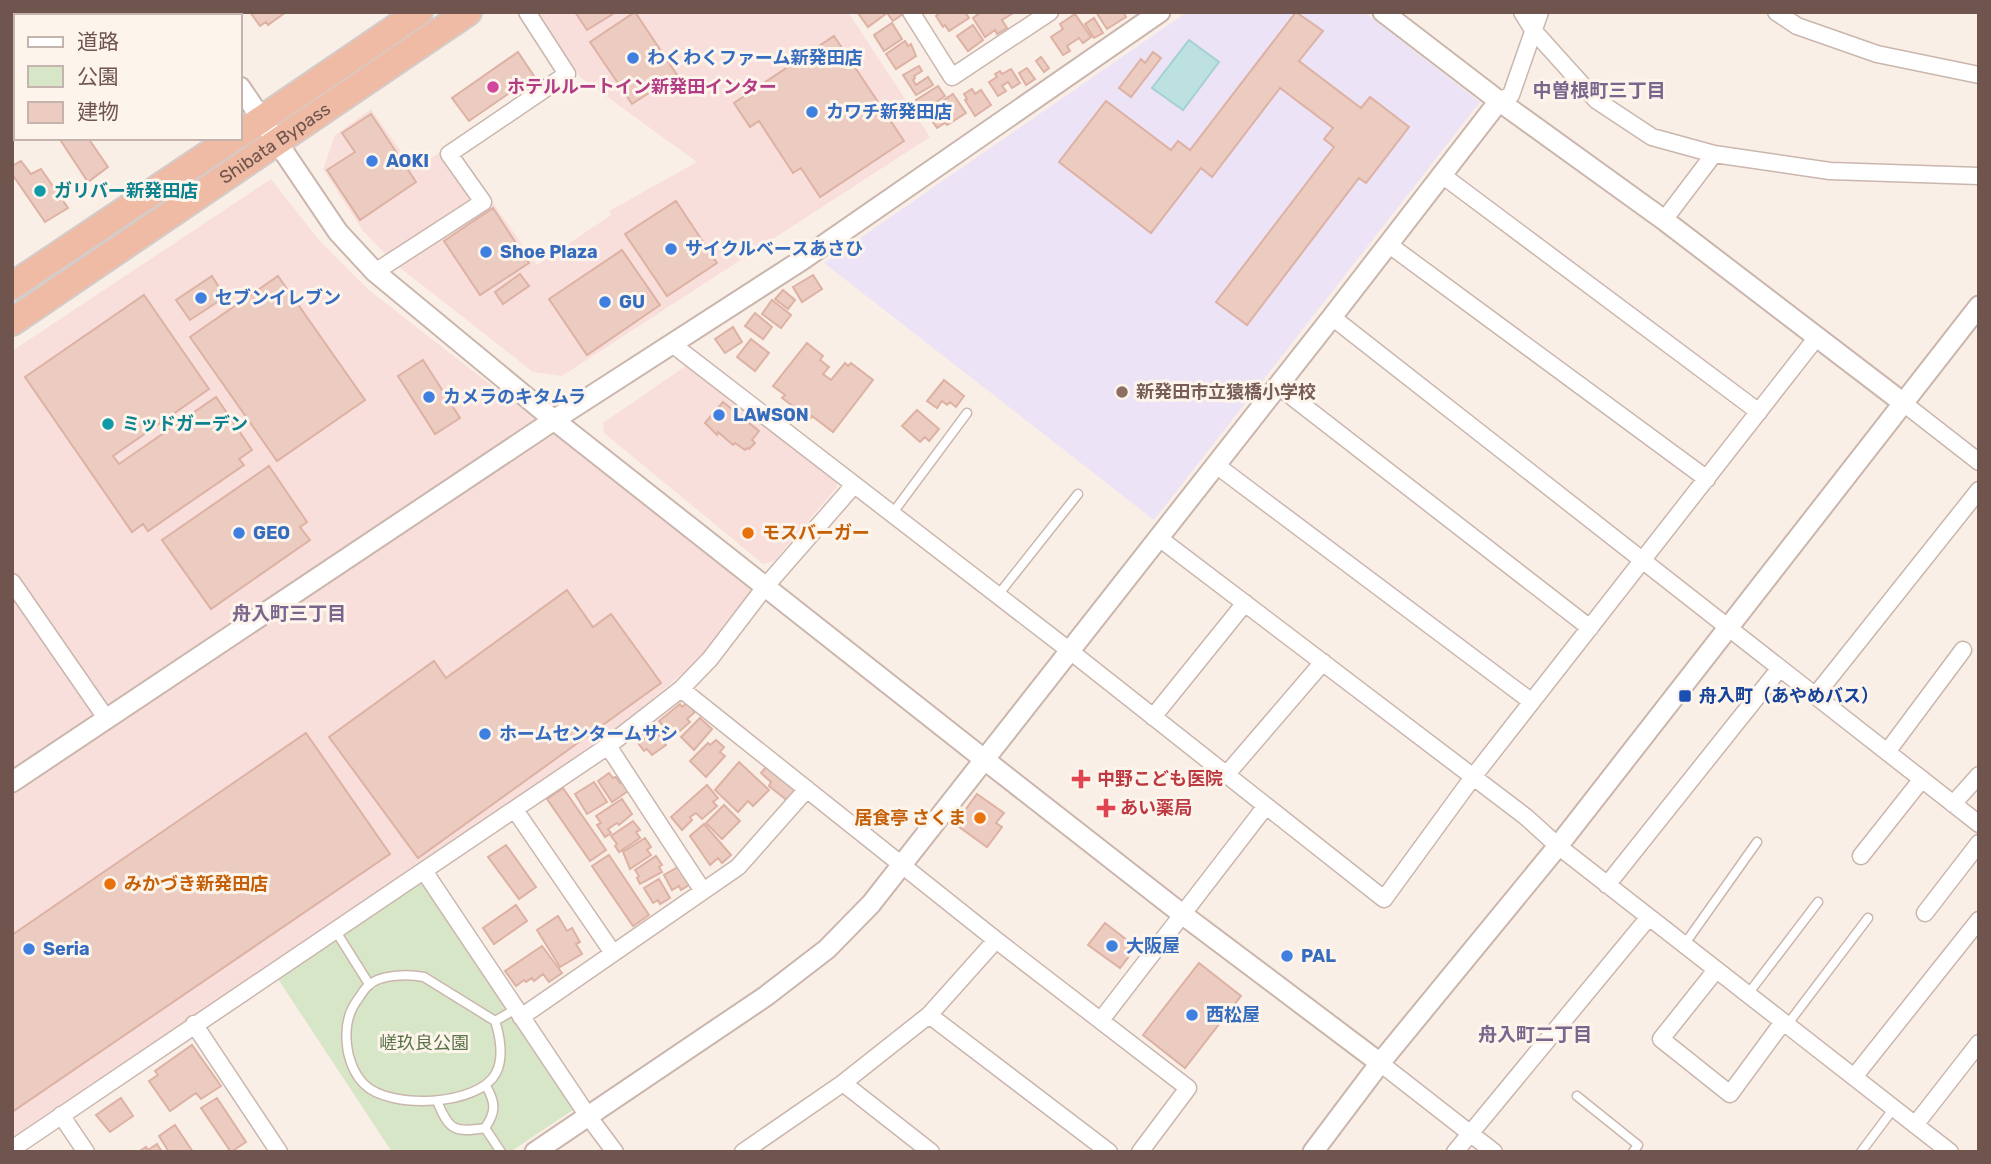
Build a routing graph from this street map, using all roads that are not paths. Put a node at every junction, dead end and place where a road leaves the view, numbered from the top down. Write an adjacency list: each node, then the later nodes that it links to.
1 (419, 12): 16 (highway, Shibata Bypass)
2 (468, 12): 19 (highway, Shibata Bypass)
3 (527, 12): 25 (street)
4 (911, 12): 11 (street)
5 (1049, 12): 11 (street)
6 (1160, 12): 31 (street)
7 (1383, 12): 15 (street)
8 (1522, 12): 12 (street)
9 (1540, 12): 12 (street)
10 (1776, 12): 13 (street)
11 (1028, 18)
12 (1534, 30): 15 (street); 20 (street)
13 (1979, 75)
14 (242, 90): 16 (street)
15 (1499, 101): 21 (street); 23 (street)
16 (262, 119): 17 (highway, Shibata Bypass); 19 (street)
17 (242, 133)
18 (230, 140): 26 (highway, Shibata Bypass)
19 (277, 141): 25 (street); 29 (highway, Shibata Bypass)
20 (1714, 154): 22 (street); 23 (street)
21 (1442, 175): 24 (street); 34 (street)
22 (1979, 176)
23 (1664, 220): 30 (street)
24 (1388, 244): 28 (street); 39 (street)
25 (376, 272): 36 (street)
26 (12, 286)
27 (1979, 306): 33 (street)
28 (1332, 317): 32 (street); 45 (street)
29 (12, 322)
30 (1817, 338): 33 (street); 34 (street)
31 (672, 344): 36 (street); 40 (street)
32 (1278, 386): 38 (street); 51 (street)
33 (1902, 402): 37 (street); 50 (street)
34 (1759, 412): 39 (street)
35 (967, 413): 43 (lane)
36 (554, 420): 47 (street); 60 (street)
37 (1979, 462)
38 (1216, 465): 44 (street); 58 (street)
39 (1707, 480): 45 (street)
40 (854, 485): 43 (street); 47 (street)
41 (1979, 490): 57 (street)
42 (1078, 494): 48 (lane)
43 (892, 514): 48 (street)
44 (1159, 538): 49 (street); 53 (street)
45 (1643, 561): 50 (street); 51 (street)
46 (12, 582): 60 (street)
47 (765, 587): 56 (street); 63 (street)
48 (998, 595): 53 (street)
49 (1245, 603): 54 (street); 59 (street)
50 (1727, 627): 55 (street); 76 (street)
51 (1590, 628): 58 (street)
52 (1963, 650): 62 (street)
53 (1070, 651): 59 (street); 63 (street)
54 (1323, 663): 64 (street); 66 (street)
55 (1780, 668): 57 (street); 80 (street)
56 (681, 689): 61 (street); 69 (street)
57 (1815, 696): 62 (street)
58 (1532, 702): 66 (street)
59 (1153, 717): 64 (street)
60 (106, 718): 68 (street)
61 (608, 746): 72 (street); 81 (street)
62 (1887, 752): 67 (street)
63 (985, 760): 78 (street); 84 (street)
64 (1226, 775): 71 (street)
65 (1979, 775): 70 (street)
66 (1473, 777): 71 (street); 76 (street)
67 (1922, 779): 70 (street); 77 (street)
68 (12, 782)
69 (807, 789): 78 (street); 81 (street)
70 (1953, 804): 73 (street)
71 (1266, 806): 84 (street)
72 (514, 810): 79 (street); 91 (street)
73 (1979, 824)
74 (1757, 842): 90 (lane)
75 (1979, 844): 83 (street)
76 (1558, 846): 80 (street); 102 (street)
77 (1861, 856)
78 (903, 864): 89 (street); 110 (street)
79 (424, 870): 88 (street); 95 (street)
80 (1607, 885): 85 (street)
81 (704, 891): 91 (street)
82 (1818, 902): 94 (lane)
83 (1925, 913)
84 (1182, 914): 97 (street); 102 (street)
85 (1649, 917): 90 (street); 113 (street)
86 (1868, 918): 99 (lane)
87 (1979, 920): 103 (street)
88 (335, 930): 93 (lane); 100 (street)
89 (996, 940): 96 (street); 97 (street)
90 (1684, 945): 92 (street)
91 (613, 953): 95 (street)
92 (1716, 970): 94 (street); 99 (street)
93 (369, 984): 98 (lane); 107 (lane)
94 (1748, 994): 99 (street)
95 (519, 1013): 98 (lane); 110 (street)
96 (929, 1015): 104 (street); 122 (street)
97 (1101, 1020): 123 (street)
98 (495, 1021): 105 (lane)
99 (1785, 1023): 103 (street)
100 (194, 1024): 109 (street); 115 (street)
101 (1979, 1043): 111 (street)
102 (1380, 1063): 113 (street); 124 (street)
103 (1854, 1077): 108 (street)
104 (843, 1083): 120 (street); 121 (street)
105 (486, 1086): 107 (lane); 112 (lane)
106 (1577, 1096): 127 (lane)
107 (436, 1101): 112 (lane)
108 (1894, 1108): 111 (street); 128 (lane)
109 (61, 1115): 114 (street); 116 (street)
110 (587, 1116): 118 (street); 119 (street)
111 (1915, 1125): 129 (street)
112 (485, 1128): 117 (lane)
113 (1470, 1133): 125 (street); 126 (street)
114 (12, 1149)
115 (271, 1149)
116 (86, 1152)
117 (501, 1152)
118 (534, 1152)
119 (615, 1152)
120 (744, 1152)
121 (931, 1152)
122 (1109, 1152)
123 (1140, 1152)
124 (1313, 1152)
125 (1455, 1152)
126 (1494, 1152)
127 (1633, 1152)
128 (1861, 1152)
129 (1950, 1152)

